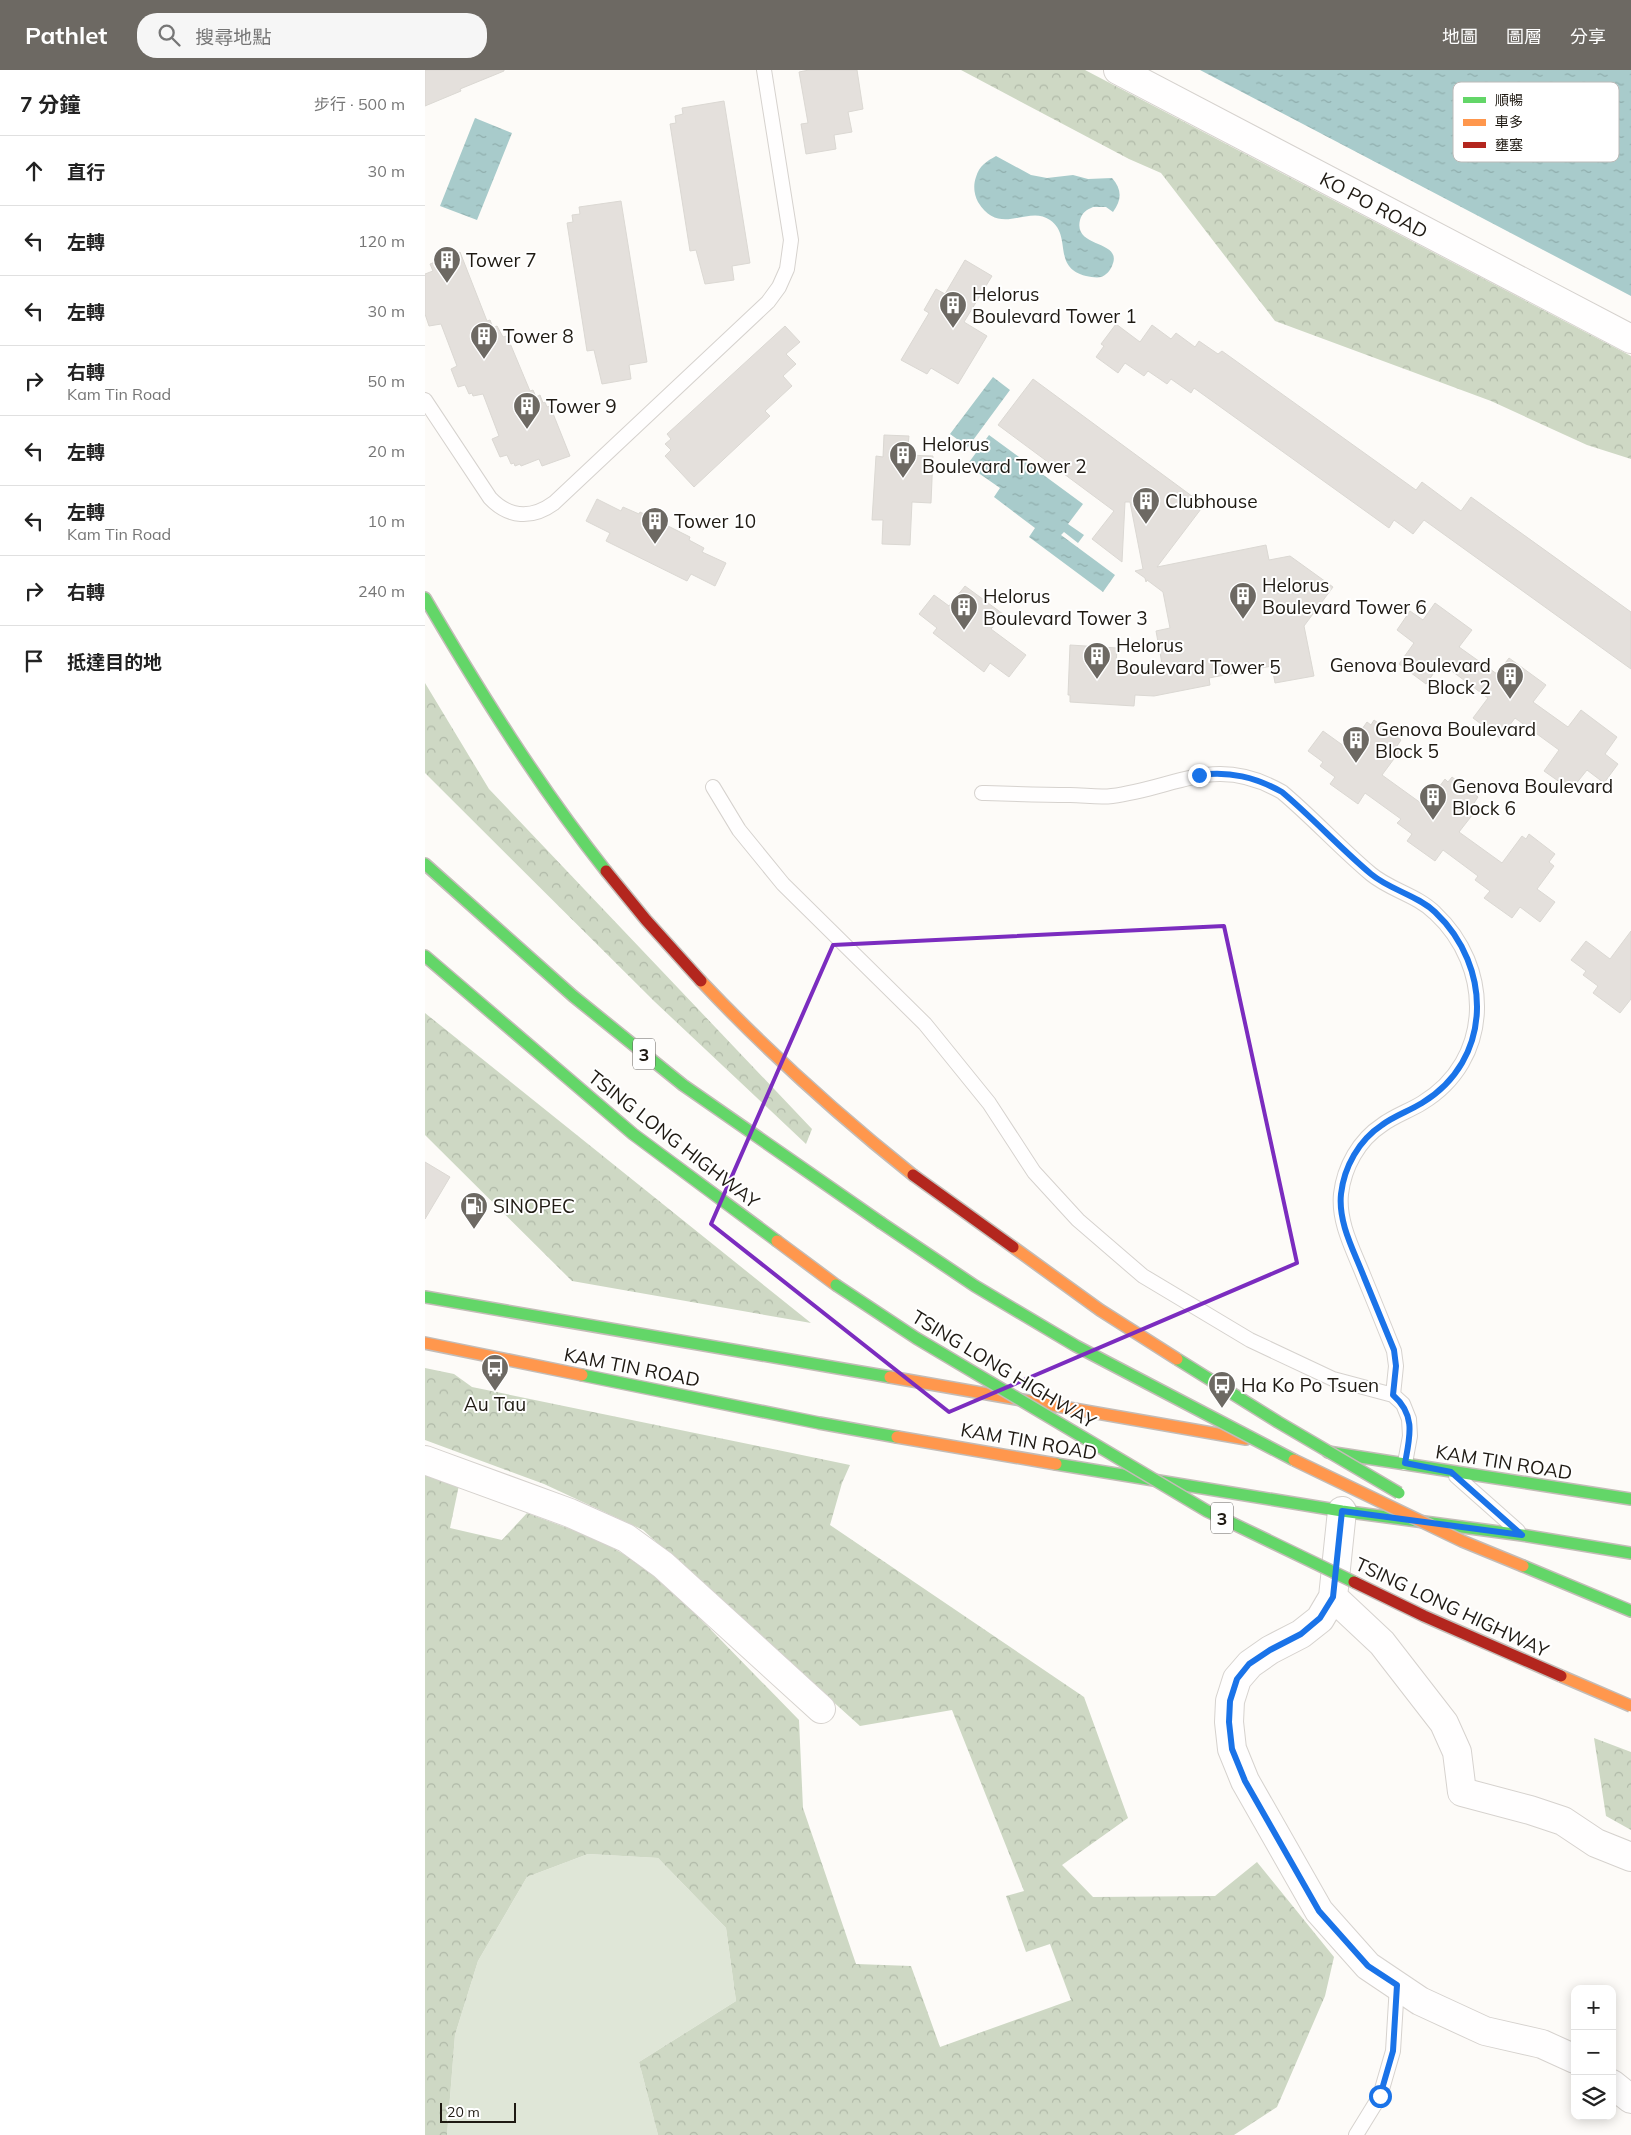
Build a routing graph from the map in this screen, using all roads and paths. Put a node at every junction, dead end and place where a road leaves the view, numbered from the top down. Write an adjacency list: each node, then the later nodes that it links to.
1 (764, 70): 4 (lane)
2 (1118, 70): 3 (street, KO PO ROAD)
3 (1631, 339)
4 (425, 400)
5 (425, 598): 16 (main road, bridge)
6 (713, 787): 12 (lane)
7 (982, 794): 12 (lane)
8 (425, 864): 22 (main road, 3, bridge)
9 (425, 956): 25 (main road, TSING LONG HIGHWAY / 3, bridge)
10 (425, 1297): 14 (main road, KAM TIN ROAD)
11 (425, 1343): 18 (main road, KAM TIN ROAD)
12 (1393, 1395): 14 (lane)
13 (425, 1460): 26 (street)
14 (1405, 1463): 15 (main road, KAM TIN ROAD)
15 (1451, 1472): 17 (main road, KAM TIN ROAD); 20 (lane)
16 (1405, 1497)
17 (1631, 1499)
18 (1342, 1511): 20 (main road, KAM TIN ROAD); 23 (street)
19 (1431, 1512): 22 (main road, bridge)
20 (1522, 1535): 21 (main road, KAM TIN ROAD)
21 (1631, 1553)
22 (1523, 1566): 24 (main road, 3)
23 (1333, 1597): 27 (street); 28 (street)
24 (1631, 1611)
25 (1631, 1706)
26 (821, 1709)
27 (1631, 1856)
28 (1397, 1985): 29 (street); 32 (lane)
29 (1571, 2057)
30 (1616, 2087): 31 (street)
31 (1631, 2099)
32 (1356, 2135)

